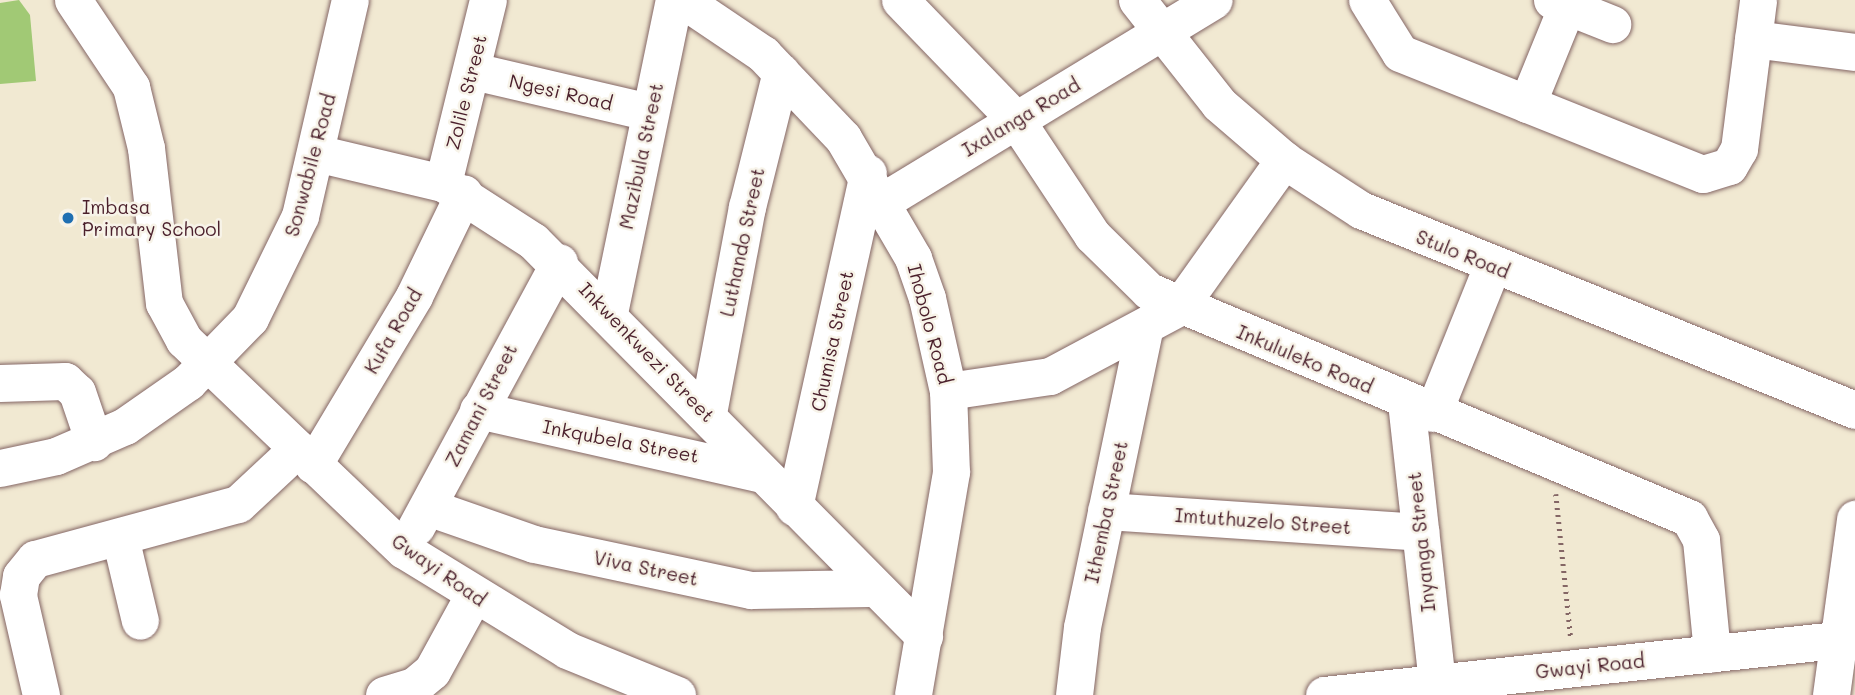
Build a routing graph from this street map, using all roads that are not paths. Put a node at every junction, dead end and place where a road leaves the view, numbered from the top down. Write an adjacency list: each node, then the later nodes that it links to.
1 (73, 0): 30 (street, Gwayi Road)
2 (350, 0): 21 (street, Sonwabile Road)
3 (488, 0): 16 (street, Zolile Street)
4 (674, 0): 19 (street, Mazibula Street)
5 (683, 0): 17 (street, Ihobolo Road)
6 (900, 0): 20 (street, Inkululeko Road)
7 (1137, 0): 13 (street, Stulo Road)
8 (1214, 0): 13 (street, Ixalanga Road)
9 (1367, 0): 18 (street)
10 (1758, 0): 14 (street)
11 (1560, 3): 12 (street); 18 (street)
12 (1612, 24)
13 (1159, 32): 20 (street, Ixalanga Road); 22 (street, Stulo Road)
14 (1753, 39): 15 (street); 18 (street)
15 (1855, 52)
16 (473, 71): 19 (street, Ngesi Road); 24 (street, Zolile Street)
17 (781, 72): 23 (street, Ihobolo Road); 36 (street, Luthando Street)
18 (1527, 104)
19 (649, 112): 28 (street, Mazibula Street)
20 (1016, 120): 23 (street, Ixalanga Road); 27 (street, Inkululeko Road)
21 (316, 153): 24 (street, Inkwenkwezi Street); 30 (street, Sonwabile Road)
22 (1284, 160): 26 (street, Stulo Road); 27 (street)
23 (875, 187): 32 (street, Ihobolo Road); 42 (street, Chumisa Street)
24 (454, 188): 25 (street, Inkwenkwezi Street); 38 (street, Kufa Road)
25 (559, 262): 28 (street, Inkwenkwezi Street); 34 (street, Zamani Street)
26 (1492, 266): 33 (street, Inyanga Street); 35 (street, Stulo Road)
27 (1179, 307): 29 (street); 33 (street, Inkululeko Road)
28 (609, 313): 36 (street, Inkwenkwezi Street)
29 (1144, 330): 32 (street); 43 (street, Ithemba Street)
30 (208, 362): 37 (street, Sonwabile Road); 38 (street, Gwayi Road)
31 (0, 383): 37 (street)
32 (948, 391): 51 (street, Ihobolo Road)
33 (1419, 407): 45 (street, Inyanga Street); 53 (street, Inkululeko Road)
34 (478, 410): 40 (street, Inkqubela Street); 41 (street, Zamani Street)
35 (1855, 410)
36 (708, 413): 40 (street, Inkwenkwezi Street)
37 (94, 442): 39 (street, Sonwabile Road)
38 (305, 457): 46 (street, Kufa Road); 47 (street, Gwayi Road)
39 (0, 468)
40 (763, 474): 42 (street, Inkwenkwezi Street)
41 (428, 508): 47 (street, Zamani Street); 48 (street, Viva Street)
42 (794, 508): 48 (street, Inkwenkwezi Street)
43 (1106, 511): 45 (street, Imtuthuzelo Street); 59 (street, Ithemba Street)
44 (1855, 519): 52 (street)
45 (1420, 532): 54 (street, Inyanga Street)
46 (120, 537): 50 (street); 55 (street, Kufa Road)
47 (404, 550): 49 (street, Gwayi Road)
48 (871, 588): 51 (street, Inkwenkwezi Street)
49 (473, 596): 56 (street); 57 (street, Gwayi Road)
50 (140, 621)
51 (924, 636): 58 (street, Ihobolo Road)
52 (1847, 639): 53 (street, Gwayi Road); 61 (street)
53 (1712, 653): 54 (street, Gwayi Road)
54 (1461, 685): 60 (street, Gwayi Road)
55 (41, 695)
56 (384, 695)
57 (677, 695)
58 (913, 695)
59 (1074, 695)
60 (1324, 695)
61 (1831, 695)

